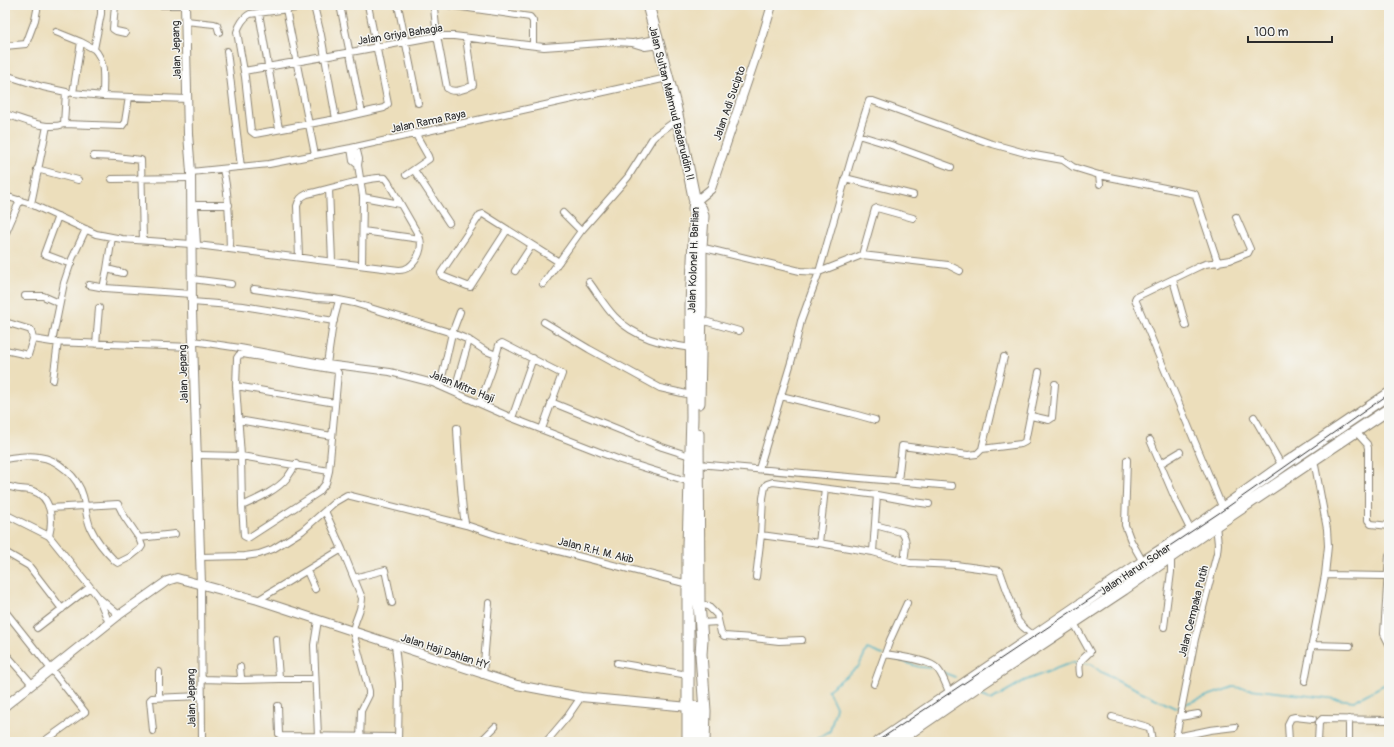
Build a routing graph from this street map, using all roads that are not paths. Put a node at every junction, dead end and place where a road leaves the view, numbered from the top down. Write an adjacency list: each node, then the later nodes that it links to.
1 (38, 5): 26 (street)
2 (101, 5): 28 (street)
3 (115, 5): 19 (street)
4 (142, 5): 5 (street)
5 (186, 5): 16 (street, Jalan Jepang)
6 (317, 5): 14 (street); 31 (street)
7 (340, 5): 30 (street)
8 (368, 5): 27 (street)
9 (398, 5): 22 (street)
10 (435, 5): 20 (street)
11 (448, 5): 25 (street)
12 (648, 5): 24 (highway, Jalan Sultan Mahmud Badaruddin II)
13 (772, 5): 75 (street, Jalan Adi Sucipto)
14 (286, 9): 15 (street); 32 (street)
15 (259, 13): 33 (street); 34 (street)
16 (186, 21): 18 (street); 41 (street, Jalan Jepang)
17 (56, 32): 23 (street)
18 (219, 32)
19 (125, 33)
20 (437, 36): 21 (street, Jalan Griya Bahagia); 21 (street); 22 (street, Jalan Griya Bahagia)
21 (466, 38): 25 (street, Jalan Griya Bahagia)
22 (406, 41): 27 (street, Jalan Griya Bahagia); 42 (street)
23 (80, 42): 28 (street); 38 (street)
24 (658, 42): 25 (street, Jalan Griya Bahagia); 36 (highway, Jalan Sultan Mahmud Badaruddin II)
25 (533, 45)
26 (5, 46)
27 (375, 47): 30 (street, Jalan Griya Bahagia); 43 (street)
28 (94, 49): 39 (street)
29 (226, 51): 56 (street)
30 (350, 52): 31 (street, Jalan Griya Bahagia); 43 (street)
31 (324, 57): 32 (street, Jalan Griya Bahagia); 45 (street)
32 (296, 61): 33 (street, Jalan Griya Bahagia); 48 (street)
33 (268, 66): 34 (street, Jalan Griya Bahagia); 50 (street)
34 (244, 71): 50 (street)
35 (5, 75): 37 (street)
36 (667, 78): 46 (highway, Jalan Sultan Mahmud Badaruddin II); 51 (street, Jalan Rama Raya)
37 (66, 92): 38 (street); 47 (street)
38 (73, 93): 39 (street)
39 (103, 96): 40 (street)
40 (129, 97): 41 (street); 47 (street)
41 (188, 99): 61 (street, Jalan Jepang)
42 (418, 103)
43 (362, 113): 45 (street)
44 (5, 114): 49 (street)
45 (336, 118): 48 (street)
46 (678, 119): 75 (highway, Jalan Sultan Mahmud Badaruddin II); 86 (street)
47 (64, 124): 49 (street)
48 (309, 124): 50 (street); 54 (street)
49 (47, 126): 58 (street)
50 (279, 129)
51 (415, 133): 53 (street, Jalan Rama Raya); 60 (street)
52 (858, 135): 57 (street); 63 (street); 64 (street)
53 (353, 148): 54 (street, Jalan Rama Raya); 68 (street)
54 (315, 155): 56 (street, Jalan Rama Raya)
55 (94, 156): 66 (street)
56 (241, 167): 59 (street, Jalan Rama Raya)
57 (951, 167)
58 (37, 169): 67 (street); 76 (street)
59 (226, 169): 61 (street, Jalan Rama Raya); 78 (street)
60 (414, 170): 62 (street); 83 (street)
61 (191, 175): 66 (street, Jalan Rama Raya); 92 (street, Jalan Jepang)
62 (406, 175)
63 (1099, 175): 69 (street); 100 (street)
64 (845, 178): 71 (street); 107 (street)
65 (112, 179): 66 (street, Jalan Rama Raya)
66 (140, 179): 91 (street)
67 (78, 180)
68 (361, 181): 70 (street); 73 (street); 77 (street)
69 (1100, 184)
70 (329, 189): 97 (street); 98 (street)
71 (913, 195)
72 (5, 196): 74 (street)
73 (363, 197): 77 (street); 87 (street)
74 (20, 200): 76 (street); 88 (street)
75 (695, 202): 94 (highway, Jalan Kolonel H. Barlian)
76 (31, 204): 80 (street)
77 (400, 204): 90 (street)
78 (229, 205): 95 (street); 95 (street)
79 (563, 213): 86 (street)
80 (58, 216): 84 (street); 101 (street)
81 (1236, 217): 100 (street)
82 (913, 218): 96 (street)
83 (449, 223)
84 (86, 229): 89 (street); 101 (street)
85 (507, 230): 85 (street); 93 (street)
86 (581, 231): 99 (street)
87 (363, 232): 90 (street); 102 (street)
88 (5, 235)
89 (112, 237): 91 (street); 103 (street)
90 (420, 239): 102 (street)
91 (143, 240): 92 (street)
92 (191, 244): 109 (street, Jalan Jepang)
93 (532, 245): 99 (street); 104 (street)
94 (697, 246): 105 (highway, Jalan Kolonel H. Barlian); 107 (street)
95 (230, 248): 97 (street)
96 (862, 254): 106 (street); 107 (street)
97 (299, 257): 98 (street)
98 (332, 261): 102 (street)
99 (558, 262): 113 (street)
100 (1218, 263): 110 (street)
101 (71, 264): 120 (street)
102 (362, 265)
103 (107, 268): 108 (street); 115 (street)
104 (515, 271)
105 (696, 271): 123 (highway, Jalan Kolonel H. Barlian); 135 (highway, Jalan Kolonel H. Barlian)
106 (960, 271)
107 (819, 272): 149 (street)
108 (123, 273)
109 (192, 279): 112 (street); 118 (street, Jalan Jepang)
110 (1173, 280): 127 (street); 188 (street)
111 (589, 282): 135 (street)
112 (231, 284)
113 (543, 284)
114 (88, 285): 115 (street)
115 (104, 288): 118 (street)
116 (254, 288): 119 (street)
117 (25, 296): 120 (street)
118 (192, 298): 124 (street); 134 (street, Jalan Jepang)
119 (339, 300): 124 (street); 129 (street)
120 (60, 303): 132 (street)
121 (99, 308): 133 (street)
122 (460, 312): 129 (street)
123 (701, 320): 128 (street); 173 (highway, Jalan Kolonel H. Barlian)
124 (334, 321): 140 (street)
125 (5, 322): 130 (street)
126 (544, 322): 148 (street)
127 (1186, 326)
128 (739, 331)
129 (452, 333): 131 (street); 145 (street)
130 (33, 339): 132 (street, Jalan Mitra Haji); 136 (street)
131 (469, 340): 137 (street); 146 (street)
132 (55, 342): 133 (street, Jalan Mitra Haji); 142 (street)
133 (96, 344): 134 (street, Jalan Mitra Haji)
134 (193, 344): 140 (street, Jalan Mitra Haji); 166 (street, Jalan Jepang)
135 (691, 348): 148 (highway, Jalan Kolonel H. Barlian)
136 (5, 350)
137 (496, 355): 139 (street); 152 (street)
138 (1004, 357): 164 (street)
139 (532, 358): 150 (street); 156 (street)
140 (327, 364): 145 (street, Jalan Mitra Haji)
141 (1039, 372): 154 (street)
142 (53, 380)
143 (1055, 384): 154 (street)
144 (236, 386): 151 (street); 151 (street); 157 (street)
145 (440, 386): 146 (street, Jalan Mitra Haji)
146 (454, 392): 152 (street, Jalan Mitra Haji)
147 (1389, 394): 175 (highway, Jalan Harun Sohar)
148 (692, 395): 168 (highway, Jalan Kolonel H. Barlian)
149 (781, 396): 158 (street); 176 (street)
150 (551, 402): 160 (street); 168 (street)
151 (335, 403): 162 (street)
152 (480, 403): 156 (street, Jalan Mitra Haji)
153 (1389, 409): 161 (highway, Jalan Harun Sohar)
154 (1030, 416): 164 (street)
155 (1254, 417): 175 (street)
156 (512, 418): 160 (street, Jalan Mitra Haji)
157 (238, 420): 162 (street); 167 (street)
158 (875, 420)
159 (457, 428): 191 (street)
160 (542, 429): 179 (street, Jalan Mitra Haji)
161 (1356, 432): 171 (highway, Jalan Harun Sohar); 194 (street)
162 (332, 436): 177 (street)
163 (1150, 440): 174 (street)
164 (982, 449): 178 (street)
165 (1180, 452): 174 (street)
166 (197, 455): 167 (street); 205 (street, Jalan Jepang)
167 (241, 456): 172 (street); 186 (street)
168 (690, 456): 179 (highway, Jalan Kolonel H. Barlian)
169 (5, 459): 185 (street)
170 (1127, 460): 208 (street)
171 (1314, 460): 193 (highway, Jalan Harun Sohar); 210 (street)
172 (296, 464): 177 (street); 186 (street)
173 (698, 464): 176 (street); 223 (highway, Jalan Kolonel H. Barlian)
174 (1160, 464): 195 (street)
175 (1282, 466): 188 (highway, Jalan Harun Sohar)
176 (759, 470): 178 (street)
177 (329, 471): 186 (street)
178 (898, 481): 180 (street)
179 (690, 482): 215 (highway, Jalan Kolonel H. Barlian)
180 (952, 486)
181 (5, 487): 187 (street)
182 (825, 489): 183 (street); 197 (street); 200 (street)
183 (877, 495): 184 (street); 192 (street)
184 (928, 504)
185 (84, 506): 187 (street); 199 (street); 199 (street)
186 (242, 506)
187 (50, 508): 198 (street)
188 (1223, 509): 195 (highway, Jalan Harun Sohar)
189 (325, 511): 191 (street, Jalan R.H. M. Akib); 201 (street); 205 (street)
190 (5, 514): 198 (street)
191 (466, 525): 215 (street, Jalan R.H. M. Akib)
192 (875, 525): 203 (street); 207 (street)
193 (1216, 525): 206 (highway, Jalan Harun Sohar); 267 (street, Jalan Cempaka Putih)
194 (1389, 526)
195 (1191, 531): 208 (highway, Jalan Harun Sohar)
196 (175, 534): 199 (street)
197 (761, 535): 200 (street); 211 (street)
198 (49, 536): 216 (street)
199 (139, 538)
200 (819, 543): 203 (street)
201 (342, 549): 209 (street); 213 (street)
202 (5, 552): 224 (street)
203 (873, 552): 207 (street)
204 (1389, 554): 212 (street)
205 (199, 557): 214 (street, Jalan Jepang)
206 (1171, 557): 231 (highway, Jalan Harun Sohar); 232 (street)
207 (904, 562): 235 (street)
208 (1143, 562): 235 (highway, Jalan Harun Sohar)
209 (307, 571): 217 (street); 219 (street)
210 (1325, 575): 212 (street); 241 (street)
211 (756, 576)
212 (1387, 576): 240 (street)
213 (354, 578): 220 (street); 234 (street)
214 (201, 584): 219 (street, Jalan Haji Dahlan HY); 226 (street, Jalan Haji Dahlan HY); 253 (street, Jalan Jepang)
215 (688, 584): 237 (highway, Jalan Kolonel H. Barlian)
216 (90, 587): 218 (street); 224 (street)
217 (315, 589)
218 (99, 598): 226 (street); 229 (street)
219 (258, 600): 227 (street, Jalan Haji Dahlan HY)
220 (392, 603)
221 (489, 603): 251 (street)
222 (907, 603): 244 (street)
223 (699, 604): 228 (street); 230 (highway, Jalan Kolonel H. Barlian)
224 (62, 609): 233 (street)
225 (5, 611): 248 (street)
226 (119, 615): 229 (street, Jalan Haji Dahlan HY)
227 (318, 620): 234 (street, Jalan Haji Dahlan HY); 255 (street)
228 (718, 622): 230 (street); 238 (street)
229 (109, 623): 248 (street, Jalan Haji Dahlan HY)
230 (701, 623): 239 (highway, Jalan Kolonel H. Barlian)
231 (1074, 623): 250 (street); 270 (highway, Jalan Harun Sohar)
232 (1164, 627)
233 (37, 628)
234 (353, 632): 242 (street, Jalan Haji Dahlan HY); 279 (street)
235 (1034, 636): 260 (highway, Jalan Harun Sohar)
236 (276, 639): 254 (street)
237 (689, 639): 252 (highway); 287 (highway)
238 (802, 640)
239 (702, 641): 288 (highway); 289 (highway)
240 (1387, 641)
241 (1313, 645): 243 (street); 257 (street)
242 (395, 646): 251 (street, Jalan Haji Dahlan HY); 280 (street)
243 (1350, 646)
244 (884, 655): 259 (street); 260 (street)
245 (6, 656): 258 (street)
246 (617, 664): 252 (street)
247 (240, 667): 256 (street)
248 (51, 669): 258 (street, Jalan Haji Dahlan HY); 282 (street)
249 (159, 672): 262 (street)
250 (1080, 674)
251 (483, 675): 263 (street, Jalan Haji Dahlan HY)
252 (688, 675): 266 (highway)
253 (202, 679): 256 (street); 261 (street, Jalan Jepang)
254 (280, 679): 255 (street); 256 (street)
255 (315, 679): 277 (street)
256 (238, 680)
257 (1305, 681)
258 (32, 684): 264 (street, Jalan Haji Dahlan HY)
259 (874, 684)
260 (950, 694): 270 (highway, Jalan Harun Sohar)
261 (202, 696): 262 (street); 283 (street, Jalan Jepang)
262 (159, 697): 276 (street)
263 (582, 697): 266 (street, Jalan Haji Dahlan HY); 285 (street)
264 (5, 706)
265 (278, 706): 278 (street)
266 (689, 707): 286 (highway)
267 (1180, 714): 268 (street); 281 (street)
268 (1198, 714)
269 (1112, 717): 292 (street)
270 (922, 719): 290 (highway, Jalan Harun Sohar); 291 (highway, Jalan Harun Sohar)
271 (1313, 719): 293 (street)
272 (1349, 720): 273 (street); 294 (street); 295 (street)
273 (1389, 720)
274 (495, 727): 284 (street)
275 (1235, 727): 281 (street)
276 (153, 731)
277 (321, 738): 278 (street); 279 (street)
278 (286, 739)
279 (360, 739): 280 (street)
280 (398, 740)
281 (1175, 740)
282 (43, 742)
283 (202, 742)
284 (480, 742)
285 (546, 742)
286 (688, 742)
287 (696, 742)
288 (704, 742)
289 (710, 742)
290 (879, 742)
291 (896, 742)
292 (1159, 742)
293 (1289, 742)
294 (1318, 742)
295 (1349, 742)

